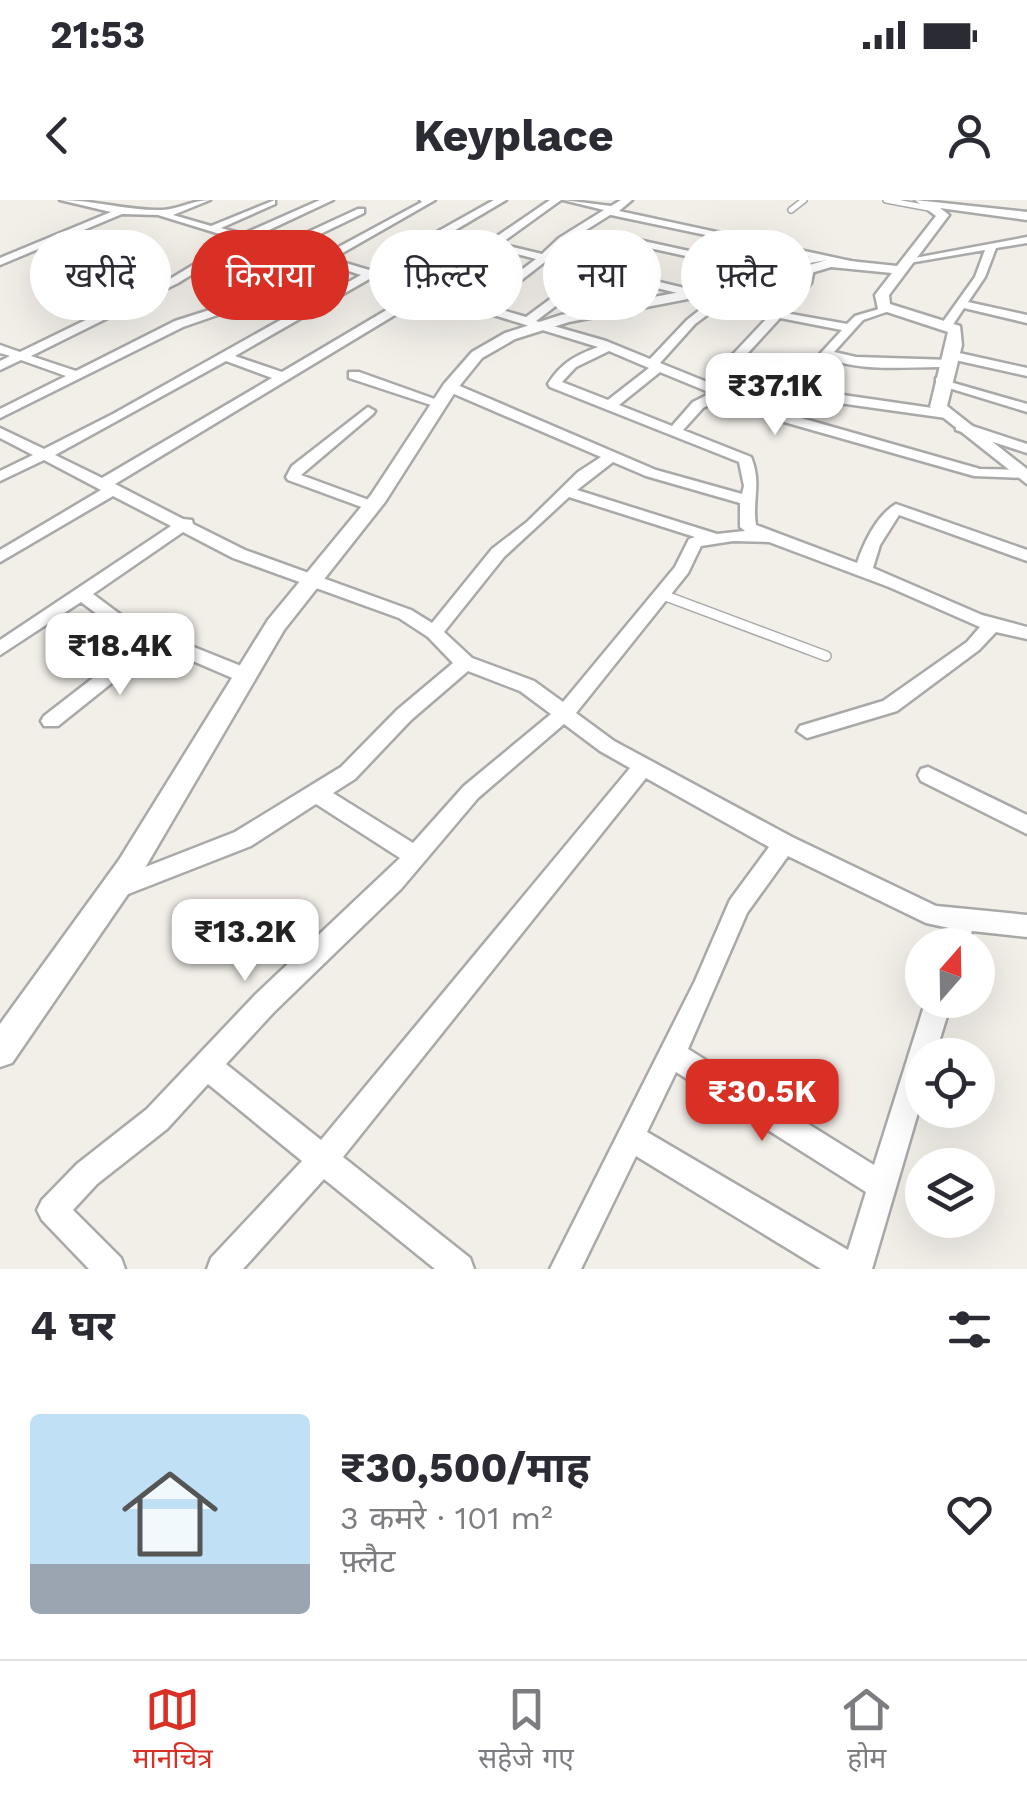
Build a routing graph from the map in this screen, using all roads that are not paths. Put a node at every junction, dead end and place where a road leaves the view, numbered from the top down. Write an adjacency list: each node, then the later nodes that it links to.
1 (65, 200): 14 (street)
2 (138, 200): 14 (street)
3 (205, 200): 18 (street)
4 (327, 200): 16 (street); 24 (street)
5 (430, 200): 20 (street)
6 (501, 200): 26 (street)
7 (556, 200): 27 (street)
8 (568, 200): 17 (street)
9 (627, 200): 17 (street)
10 (804, 200): 15 (lane)
11 (886, 200): 13 (lane)
12 (272, 202): 22 (street)
13 (928, 204): 19 (street); 39 (street)
14 (117, 210): 18 (street); 35 (street)
15 (792, 210)
16 (361, 211): 20 (street); 25 (street)
17 (614, 211): 21 (street); 28 (street)
18 (156, 213): 22 (street)
19 (1027, 216)
20 (395, 221): 32 (street)
21 (667, 222): 29 (street); 37 (street)
22 (214, 228): 23 (street)
23 (221, 230)
24 (261, 230)
25 (320, 230)
26 (448, 230)
27 (512, 230)
28 (581, 230)
29 (654, 230)
30 (1027, 240): 31 (street)
31 (992, 246): 39 (street); 46 (street)
32 (349, 248)
33 (681, 254): 36 (street)
34 (543, 258): 42 (street)
35 (0, 262)
36 (669, 262)
37 (819, 264): 38 (street); 39 (street); 40 (street); 43 (street)
38 (812, 265)
39 (905, 265): 47 (street)
40 (812, 266)
41 (191, 271): 61 (street)
42 (523, 273)
43 (812, 274)
44 (369, 277): 62 (street)
45 (681, 295): 56 (street)
46 (960, 304): 55 (street); 57 (street)
47 (890, 309): 57 (street); 58 (street)
48 (523, 318): 56 (street)
49 (543, 318): 56 (street)
50 (191, 320): 68 (street)
51 (378, 320): 69 (street)
52 (694, 320): 65 (street)
53 (771, 320): 71 (street)
54 (808, 320): 58 (street)
55 (1027, 320)
56 (538, 322): 59 (street); 72 (street)
57 (946, 326): 63 (street)
58 (850, 328): 63 (street)
59 (610, 347): 65 (street); 73 (street)
60 (0, 349): 61 (street)
61 (23, 355): 64 (street); 68 (street)
62 (225, 356): 69 (street); 82 (street)
63 (948, 359): 66 (street); 70 (street)
64 (0, 366)
65 (655, 366): 71 (street); 73 (street)
66 (1027, 372)
67 (354, 375): 72 (street)
68 (78, 376): 76 (street)
69 (283, 377): 86 (street)
70 (941, 381): 74 (street); 77 (street)
71 (714, 388): 77 (street); 79 (street); 84 (street)
72 (445, 395): 83 (street); 89 (street)
73 (610, 406): 79 (street)
74 (1027, 408)
75 (368, 411): 89 (street)
76 (0, 414)
77 (946, 414): 78 (street)
78 (961, 427): 81 (street); 84 (street)
79 (674, 430): 88 (street)
80 (0, 432): 82 (street)
81 (1027, 449)
82 (45, 452): 85 (street); 86 (street)
83 (613, 456): 87 (street); 88 (street)
84 (1025, 476)
85 (0, 477)
86 (110, 485): 90 (street); 94 (street)
87 (565, 492): 92 (street); 101 (street)
88 (748, 500): 91 (street)
89 (372, 506): 96 (street)
90 (186, 523): 96 (street); 97 (street)
91 (768, 536): 92 (street); 95 (street)
92 (715, 539): 98 (street)
93 (1027, 556): 95 (street)
94 (0, 557)
95 (864, 572): 99 (street)
96 (312, 578): 101 (street); 106 (street)
97 (82, 594): 102 (street); 103 (street)
98 (663, 594): 104 (lane); 107 (street)
99 (992, 625): 100 (street); 109 (street)
100 (1027, 633)
101 (434, 634): 105 (street)
102 (158, 637): 106 (street); 108 (street)
103 (0, 649)
104 (826, 656)
105 (465, 664): 107 (street); 112 (street)
106 (244, 675): 116 (street)
107 (566, 713): 110 (street); 115 (street)
108 (52, 721)
109 (808, 731)
110 (643, 767): 114 (street); 125 (street)
111 (928, 775): 113 (street)
112 (316, 792): 115 (street); 116 (street)
113 (1027, 825)
114 (784, 844): 118 (street); 122 (street)
115 (416, 856): 123 (street)
116 (115, 889): 121 (street)
117 (1027, 926): 119 (street)
118 (952, 928)
119 (995, 929)
120 (933, 1018): 126 (street)
121 (4, 1036)
122 (672, 1054): 124 (street); 126 (street)
123 (207, 1066): 125 (street); 127 (street)
124 (630, 1137): 130 (street); 131 (street)
125 (322, 1159): 128 (street); 129 (street)
126 (882, 1186): 131 (street)
127 (110, 1269)
128 (222, 1269)
129 (459, 1269)
130 (564, 1269)
131 (853, 1269)

